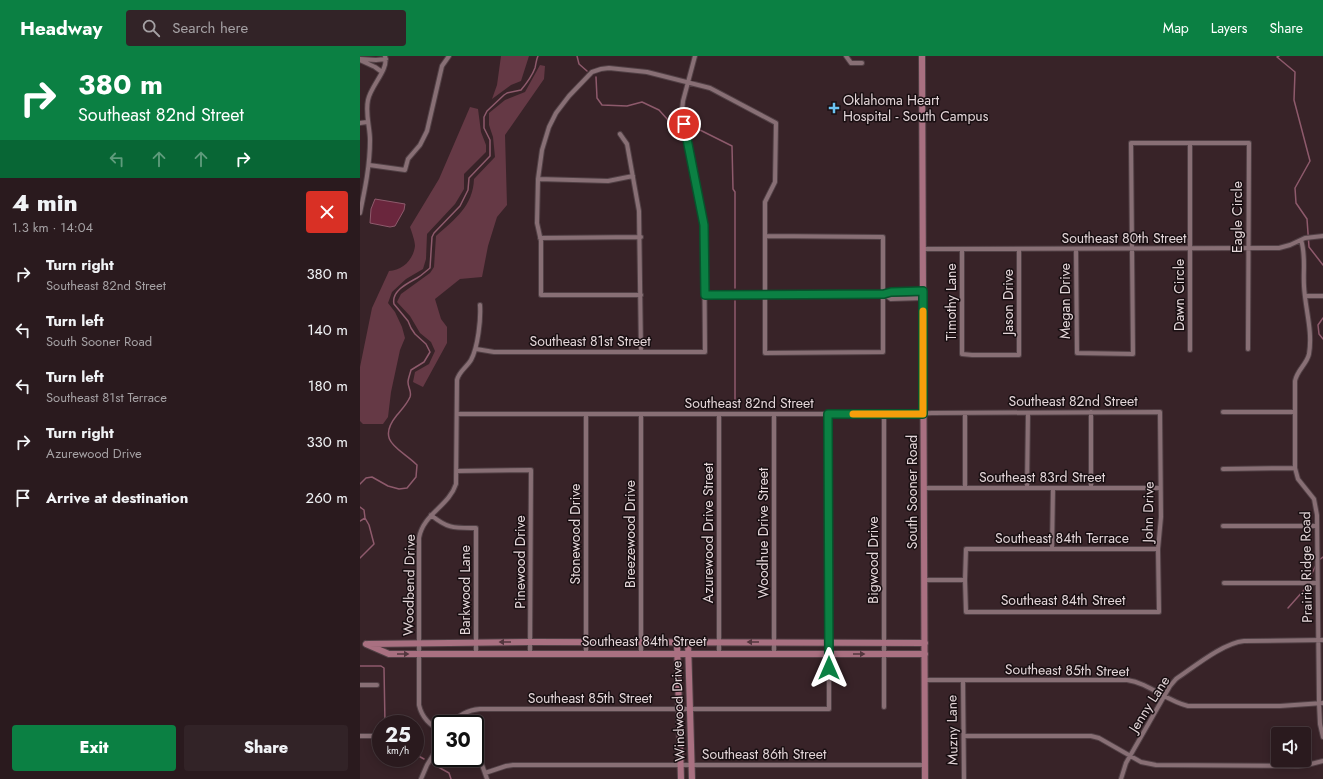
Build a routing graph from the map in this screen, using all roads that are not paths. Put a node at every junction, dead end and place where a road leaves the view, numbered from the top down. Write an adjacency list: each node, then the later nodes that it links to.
1 (449, 56): 16 (street)
2 (695, 56): 11 (street)
3 (846, 56): 8 (street)
4 (386, 58): 7 (street); 10 (street)
5 (923, 58): 26 (street, South Sooner Road)
6 (360, 60): 7 (street); 9 (street)
7 (374, 60): 9 (street)
8 (862, 63)
9 (372, 66): 10 (street)
10 (382, 72): 12 (street)
11 (688, 82): 18 (street); 20 (street); 35 (street)
12 (367, 122): 13 (street); 16 (street)
13 (360, 123)
14 (620, 134): 17 (street)
15 (1190, 144): 25 (street, Eagle Circle); 30 (street); 31 (street, Dawn Circle)
16 (369, 165): 19 (street)
17 (633, 176): 18 (street); 22 (street)
18 (538, 179): 23 (street)
19 (360, 213)
20 (765, 236): 33 (street); 36 (street)
21 (1323, 236): 24 (street, Southeast 80th Street)
22 (641, 237): 23 (street); 34 (street)
23 (540, 238): 34 (street)
24 (1303, 239): 25 (street, Southeast 80th Street); 37 (street, Prairie Ridge Road)
25 (1248, 248): 31 (street, Southeast 80th Street); 42 (street, Eagle Circle)
26 (923, 249): 27 (street, Southeast 80th Street); 32 (street, South Sooner Road)
27 (962, 249): 28 (street, Southeast 80th Street); 45 (street, Timothy Lane)
28 (1019, 249): 29 (street, Southeast 80th Street); 45 (street, Jason Drive)
29 (1076, 249): 30 (street, Southeast 80th Street); 30 (street, Megan Drive)
30 (1133, 249): 31 (street, Southeast 80th Street)
31 (1190, 249): 43 (street, Dawn Circle)
32 (923, 291): 33 (street); 39 (street, South Sooner Road)
33 (884, 294): 36 (street); 36 (street); 39 (street)
34 (641, 295): 44 (street)
35 (705, 295): 36 (street); 44 (street, Southeast 81st Street)
36 (765, 295)
37 (1305, 296): 38 (street); 49 (street, Prairie Ridge Road)
38 (1323, 296)
39 (923, 298): 59 (street, South Sooner Road)
40 (480, 305): 41 (street, Woodbend Drive)
41 (476, 349): 44 (street, Southeast 81st Street); 52 (street, Woodbend Drive)
42 (1248, 349)
43 (1190, 350)
44 (641, 352)
45 (962, 354)
46 (1091, 412): 47 (street, Southeast 82nd Street); 51 (street, Southeast 82nd Street); 67 (street)
47 (1160, 412): 68 (street, John Drive)
48 (1223, 412): 49 (street)
49 (1295, 412): 60 (street, Prairie Ridge Road)
50 (965, 413): 51 (street, Southeast 82nd Street); 59 (street, Southeast 82nd Street); 64 (street)
51 (1028, 413): 65 (street)
52 (457, 414): 53 (street, Southeast 82nd Street); 62 (street, Woodbend Drive)
53 (586, 414): 54 (street, Southeast 82nd Street); 82 (street, Stonewood Drive)
54 (641, 414): 55 (street, Southeast 82nd Street); 83 (street, Breezewood Drive)
55 (719, 414): 56 (street, Southeast 82nd Street); 86 (street, Azurewood Drive Street)
56 (774, 414): 57 (street, Southeast 82nd Street); 87 (street, Woodhue Drive Street)
57 (828, 414): 58 (street, Southeast 82nd Street); 89 (street)
58 (884, 414): 59 (street, Southeast 82nd Street); 90 (street, Bigwood Drive)
59 (923, 414): 63 (street, South Sooner Road)
60 (1295, 468): 61 (street); 71 (street, Prairie Ridge Road)
61 (1223, 469)
62 (457, 471): 69 (street, Woodbend Drive); 81 (street, Pinewood Drive)
63 (924, 488): 64 (street, Southeast 83rd Street); 74 (street, South Sooner Road)
64 (965, 488): 65 (street, Southeast 83rd Street)
65 (1027, 488): 66 (street, Southeast 83rd Street)
66 (1053, 488): 67 (street, Southeast 83rd Street); 72 (street)
67 (1091, 488): 68 (street, Southeast 83rd Street)
68 (1160, 488): 73 (street, John Drive)
69 (431, 515): 80 (street, Barkwood Lane); 88 (street, Woodbend Drive)
70 (1223, 526): 71 (street)
71 (1317, 526): 77 (street, Prairie Ridge Road)
72 (1052, 549): 73 (street, Southeast 84th Terrace); 75 (street, Southeast 84th Terrace)
73 (1158, 549): 78 (street, John Drive)
74 (924, 580): 75 (street); 91 (street, South Sooner Road)
75 (965, 580): 78 (street, Southeast 84th Street)
76 (1224, 583): 77 (street)
77 (1317, 583): 79 (street, Prairie Ridge Road)
78 (1159, 612)
79 (1321, 640): 109 (street, Jenny Lane); 110 (street, Prairie Ridge Road)
80 (476, 642): 81 (street, Southeast 84th Street, one-way to 80); 88 (street, Southeast 84th Street); 93 (street, Barkwood Lane)
81 (530, 642): 82 (street, Southeast 84th Street); 94 (street, Pinewood Drive)
82 (586, 642): 83 (street, Southeast 84th Street); 95 (street, Stonewood Drive)
83 (641, 642): 84 (street, Southeast 84th Street); 99 (street, Breezewood Drive)
84 (677, 642): 85 (street, Southeast 84th Street); 100 (street, Windwood Drive)
85 (688, 642): 86 (street, Southeast 84th Street); 101 (street, Windwood Drive)
86 (718, 642): 87 (street, Southeast 84th Street, one-way to 86); 96 (street, Azurewood Drive Street)
87 (774, 642): 89 (street, Southeast 84th Street); 97 (street, Woodhue Drive Street)
88 (419, 643): 92 (street, Southeast 84th Street); 98 (street, Woodbend Drive)
89 (828, 643): 90 (street, Southeast 84th Street); 102 (street)
90 (884, 643): 91 (street, Southeast 84th Street); 103 (street, Bigwood Drive)
91 (924, 643): 104 (street, South Sooner Road)
92 (363, 644): 98 (street, Southeast 84th Street, one-way to 98)
93 (476, 653): 94 (street, Southeast 84th Street); 98 (street, Southeast 84th Street)
94 (530, 653): 95 (street, Southeast 84th Street)
95 (586, 653): 99 (street, Southeast 84th Street)
96 (719, 653): 97 (street, Southeast 84th Street); 101 (street, Southeast 84th Street)
97 (774, 653): 102 (street, Southeast 84th Street)
98 (419, 654): 115 (street, Woodbend Drive)
99 (641, 654): 100 (street, Southeast 84th Street)
100 (677, 654): 101 (street, Southeast 84th Street); 112 (street, Windwood Drive)
101 (688, 654): 113 (street, Windwood Drive)
102 (828, 654): 103 (street, Southeast 84th Street, one-way to 103); 113 (street, Southeast 85th Street)
103 (884, 654): 104 (street, Southeast 84th Street); 111 (street, Bigwood Drive)
104 (925, 654): 105 (street, South Sooner Road)
105 (924, 680): 106 (street, Southeast 85th Street); 125 (street, South Sooner Road)
106 (962, 680): 109 (street, Southeast 85th Street); 118 (street, Muzny Lane)
107 (360, 685): 108 (street)
108 (377, 685)
109 (1164, 696): 110 (street, Southeast 85th Street); 120 (street, Jenny Lane)
110 (1321, 703): 119 (street, Prairie Ridge Road)
111 (884, 707)
112 (679, 709): 113 (street, Southeast 85th Street); 114 (street, Southeast 85th Street); 123 (street, Windwood Drive)
113 (690, 709): 124 (street, Windwood Drive)
114 (460, 715)
115 (432, 724)
116 (360, 736): 117 (street)
117 (372, 736)
118 (964, 736): 120 (street); 133 (street, Muzny Lane)
119 (1323, 737)
120 (1131, 755): 122 (street); 134 (street, Jenny Lane)
121 (432, 757): 128 (street)
122 (1323, 761)
123 (680, 765): 124 (street, Southeast 86th Street); 127 (street, Southeast 86th Street); 130 (street, Windwood Drive)
124 (692, 765): 125 (street, Southeast 86th Street); 131 (street, Windwood Drive)
125 (925, 765): 132 (street, South Sooner Road)
126 (482, 767): 127 (street)
127 (485, 774): 129 (street)
128 (421, 779)
129 (487, 779)
130 (681, 779)
131 (692, 779)
132 (925, 779)
133 (964, 779)
134 (1121, 779)

